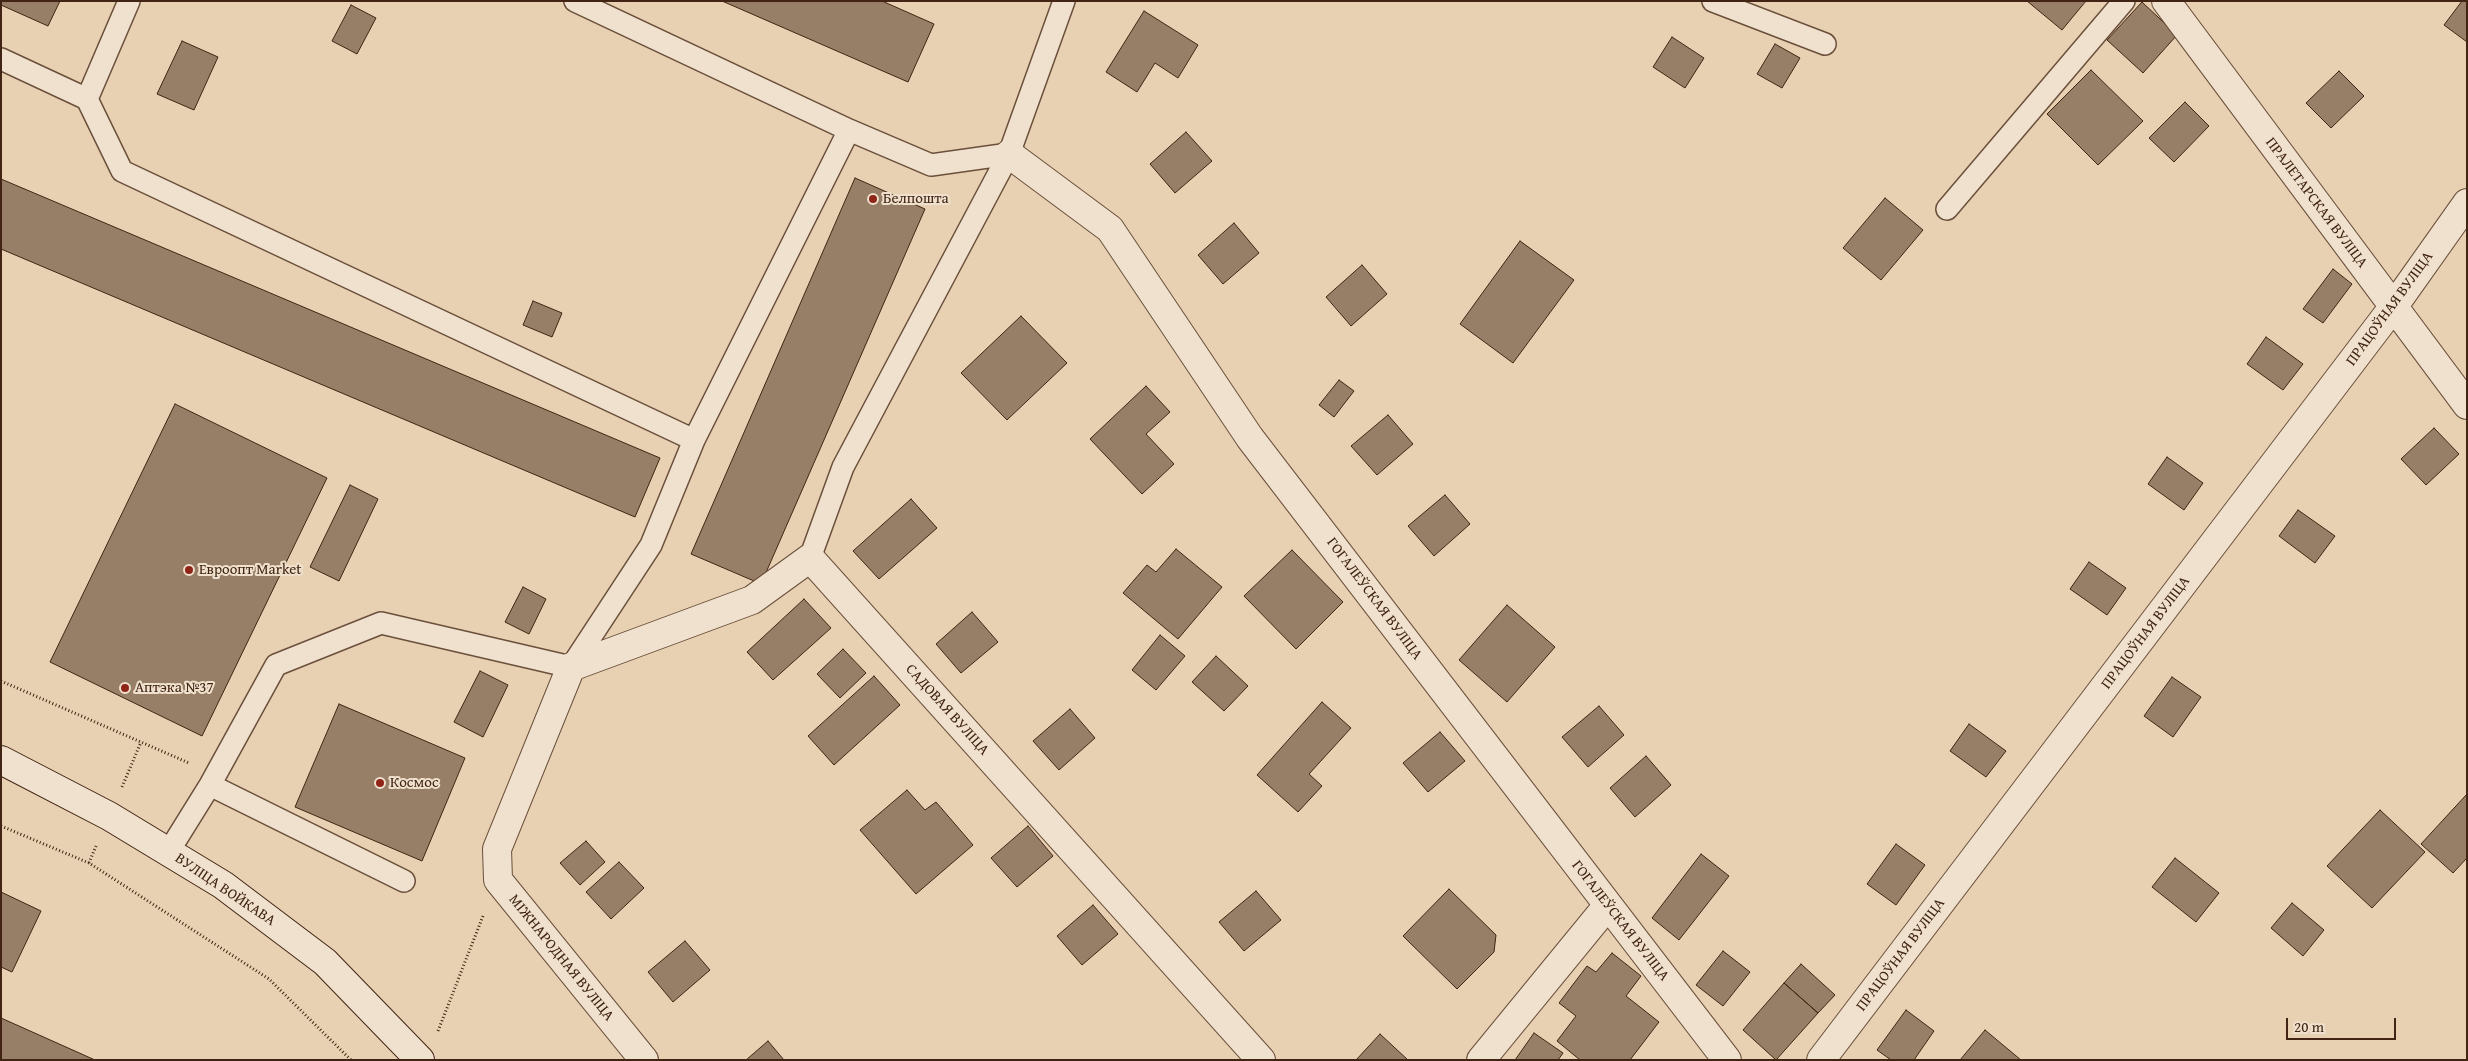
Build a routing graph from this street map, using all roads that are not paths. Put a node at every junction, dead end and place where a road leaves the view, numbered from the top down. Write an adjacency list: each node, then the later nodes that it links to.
1 (129, 1): 9 (lane)
2 (574, 1): 10 (lane)
3 (1064, 1): 11 (lane)
4 (1713, 1): 7 (lane)
5 (2124, 1): 13 (lane)
6 (2166, 1): 14 (street, ПРАЛЕТАРСКАЯ ВУЛІЦА)
7 (1825, 44)
8 (1, 59): 9 (lane)
9 (87, 99): 16 (lane)
10 (849, 130): 11 (lane); 16 (lane)
11 (1009, 154): 17 (lane); 23 (street, ГОГАЛЕЎСКАЯ ВУЛІЦА)
12 (2467, 203): 14 (street, ПРАЦОЎНАЯ ВУЛІЦА)
13 (1947, 209)
14 (2394, 306): 15 (street, ПРАЛЕТАРСКАЯ ВУЛІЦА); 29 (street, ПРАЦОЎНАЯ ВУЛІЦА)
15 (2467, 405)
16 (694, 440): 18 (lane)
17 (810, 558): 18 (street); 26 (street, САДОВАЯ ВУЛІЦА)
18 (571, 667): 20 (lane); 25 (street, МІЖНАРОДНАЯ ВУЛІЦА)
19 (1, 760): 21 (street, ВУЛІЦА ВОЙКАВА)
20 (213, 780): 21 (lane); 22 (lane)
21 (169, 851): 24 (street, ВУЛІЦА ВОЙКАВА)
22 (404, 881)
23 (1608, 906): 27 (street); 28 (street, ГОГАЛЕЎСКАЯ ВУЛІЦА)
24 (420, 1060)
25 (644, 1060)
26 (1261, 1060)
27 (1481, 1060)
28 (1727, 1060)
29 (1821, 1060)

